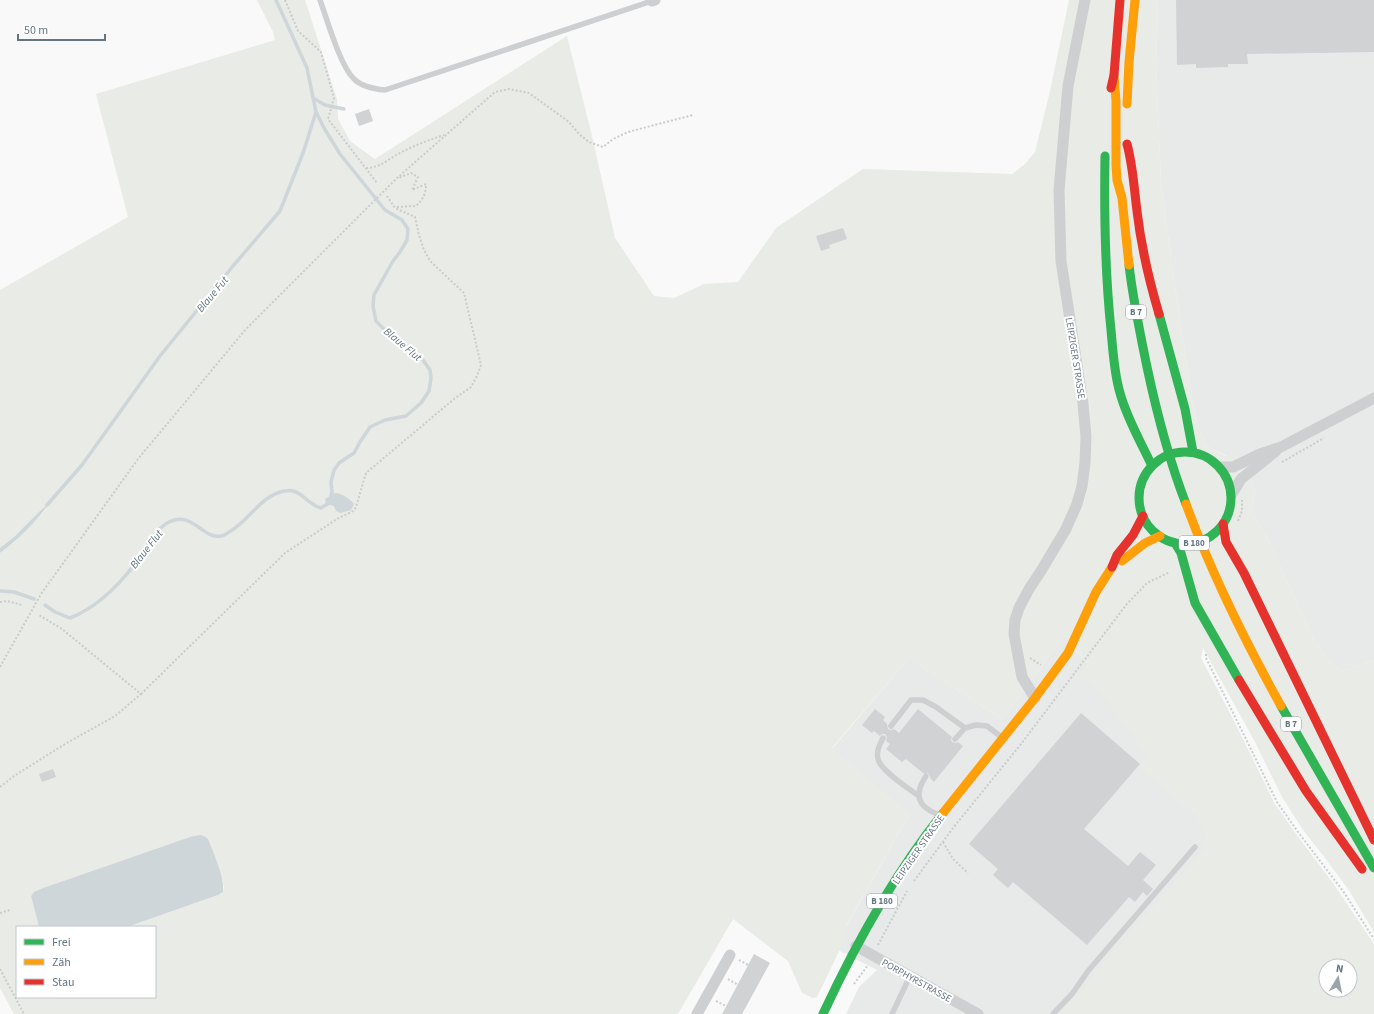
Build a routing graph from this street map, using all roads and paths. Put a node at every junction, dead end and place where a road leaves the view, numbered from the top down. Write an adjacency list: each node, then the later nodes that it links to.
1 (286, 0): 15 (path)
2 (320, 0): 3 (lane)
3 (653, 0)
4 (1085, 0): 42 (street, LEIPZIGER STRASSE)
5 (1120, 0): 7 (main road, B 7)
6 (1135, 0): 8 (main road)
7 (1114, 75): 10 (main road); 19 (main road, B 7)
8 (1127, 113)
9 (693, 115): 12 (path)
10 (1107, 131)
11 (1127, 132): 13 (main road, B 7)
12 (446, 135): 15 (path); 16 (path)
13 (1127, 144): 19 (main road, B 7); 24 (main road)
14 (1106, 145): 26 (main road)
15 (366, 168): 17 (path)
16 (397, 178): 20 (path); 40 (path)
17 (377, 182)
18 (387, 196): 20 (path)
19 (1122, 196): 55 (main road, B 7)
20 (395, 208): 41 (path)
21 (1374, 398): 23 (street)
22 (1329, 436): 25 (path)
23 (1281, 447): 27 (street); 28 (street)
24 (1193, 452): 26 (main road, B 180); 27 (main road, B 180)
25 (1276, 465)
26 (1152, 466): 29 (main road, B 180)
27 (1220, 467): 28 (main road, B 180)
28 (1237, 495): 30 (main road, B 180); 31 (path)
29 (1143, 516): 32 (main road, B 180); 35 (main road, LEIPZIGER STRASSE / B 180)
30 (1224, 524): 33 (main road, B 180); 52 (main road)
31 (1237, 525)
32 (1160, 536): 33 (main road, B 180); 35 (main road, LEIPZIGER STRASSE / B 180)
33 (1175, 543): 34 (main road)
34 (1185, 566): 53 (path); 55 (main road)
35 (1108, 574): 42 (main road, LEIPZIGER STRASSE / B 180)
36 (0, 602): 37 (path)
37 (22, 605)
38 (39, 615): 41 (path)
39 (1207, 651): 61 (path)
40 (0, 667)
41 (141, 694): 49 (path)
42 (1035, 698): 46 (main road, LEIPZIGER STRASSE / B 180)
43 (891, 726): 44 (lane)
44 (965, 728): 46 (lane); 47 (lane)
45 (883, 738): 50 (lane)
46 (1002, 738): 51 (main road, LEIPZIGER STRASSE / B 180)
47 (956, 739)
48 (926, 776): 50 (lane)
49 (0, 787)
50 (919, 796): 51 (lane)
51 (941, 816): 62 (main road, LEIPZIGER STRASSE / B 180)
52 (1374, 840)
53 (943, 842): 56 (path); 57 (path)
54 (1195, 847): 73 (lane)
55 (1371, 872)
56 (968, 873)
57 (913, 882)
58 (909, 888): 64 (path)
59 (10, 910): 60 (path)
60 (0, 913)
61 (1374, 939)
62 (856, 946): 64 (street, PORPHYRSTRASSE); 70 (main road, LEIPZIGER STRASSE / B 180)
63 (730, 955): 69 (street)
64 (872, 956): 66 (street, PORPHYRSTRASSE); 67 (path)
65 (0, 969): 68 (path)
66 (910, 976): 71 (lane); 72 (street, PORPHYRSTRASSE)
67 (854, 984)
68 (24, 1014)
69 (697, 1014)
70 (823, 1014)
71 (892, 1014)
72 (978, 1014)
73 (1054, 1014)

